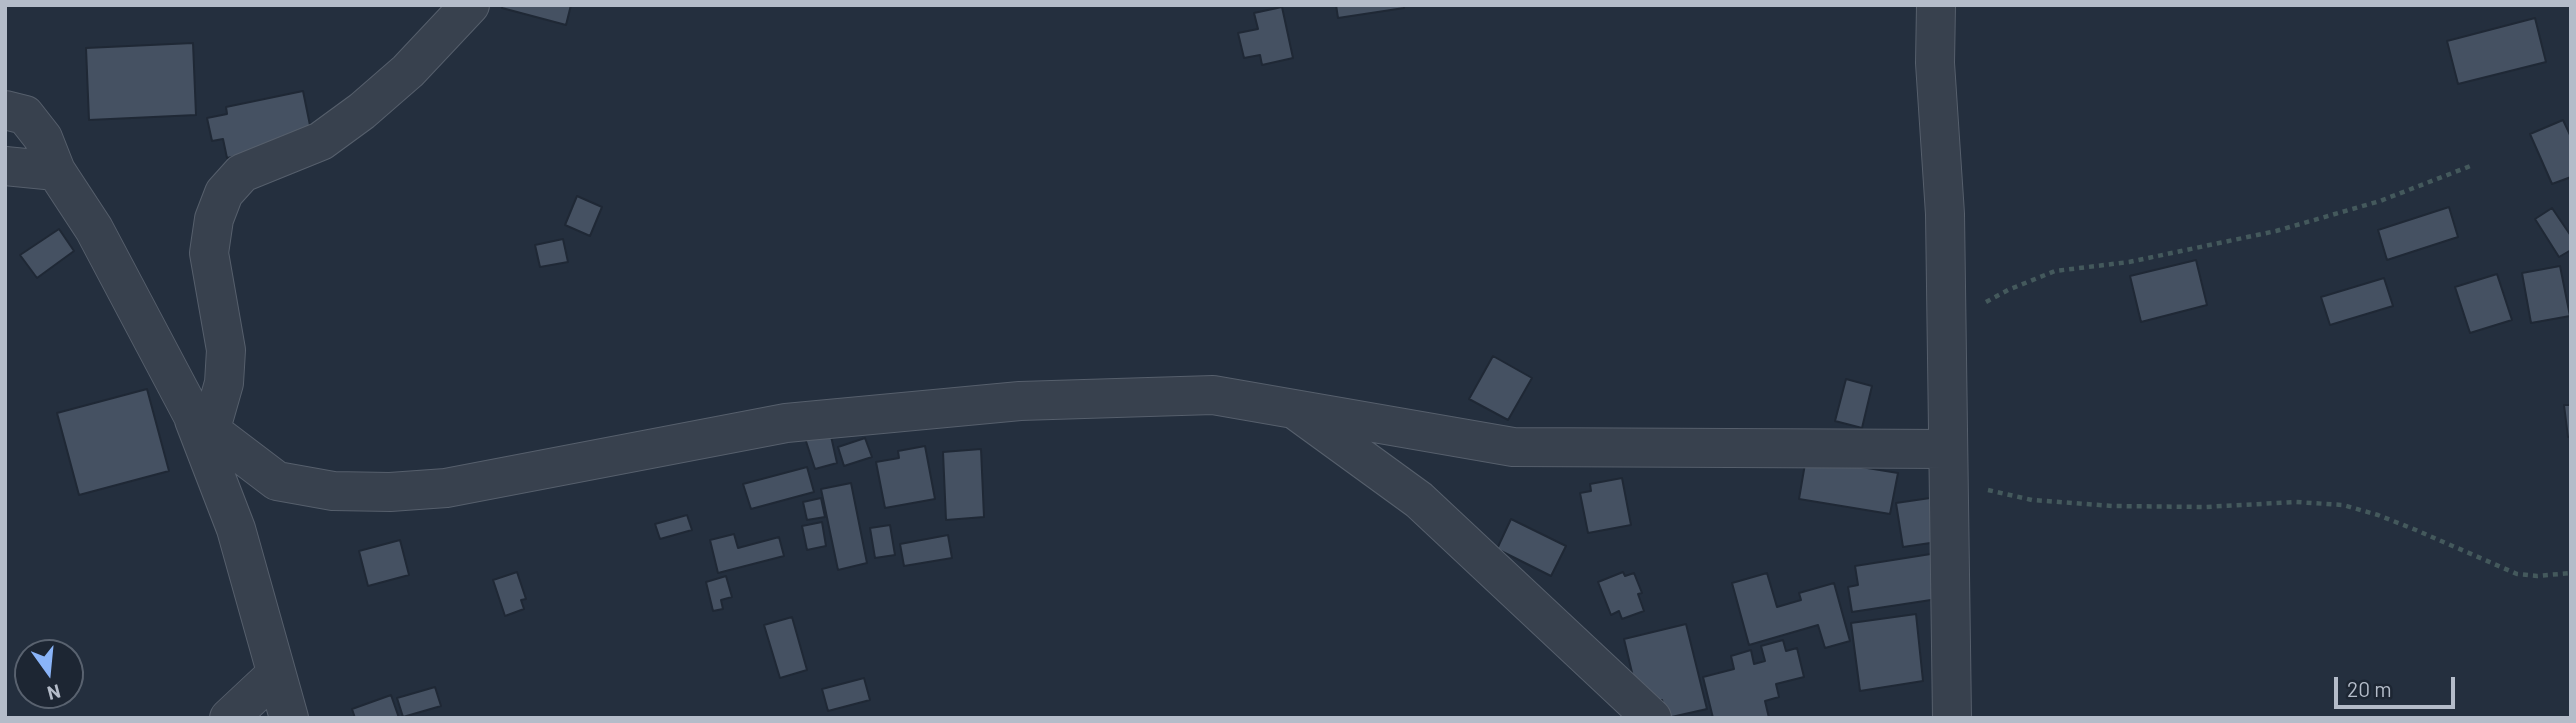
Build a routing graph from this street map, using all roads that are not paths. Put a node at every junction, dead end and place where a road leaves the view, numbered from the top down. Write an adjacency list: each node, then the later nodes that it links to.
1 (470, 5): 7 (street)
2 (1936, 5): 8 (street)
3 (5, 110): 5 (street)
4 (5, 166): 5 (street)
5 (56, 171): 7 (street)
6 (1290, 407): 7 (street); 8 (street); 12 (street)
7 (202, 425): 9 (street)
8 (1948, 465): 13 (street)
9 (275, 675): 10 (street); 11 (street)
10 (229, 718)
11 (289, 718)
12 (1653, 718)
13 (1952, 718)

